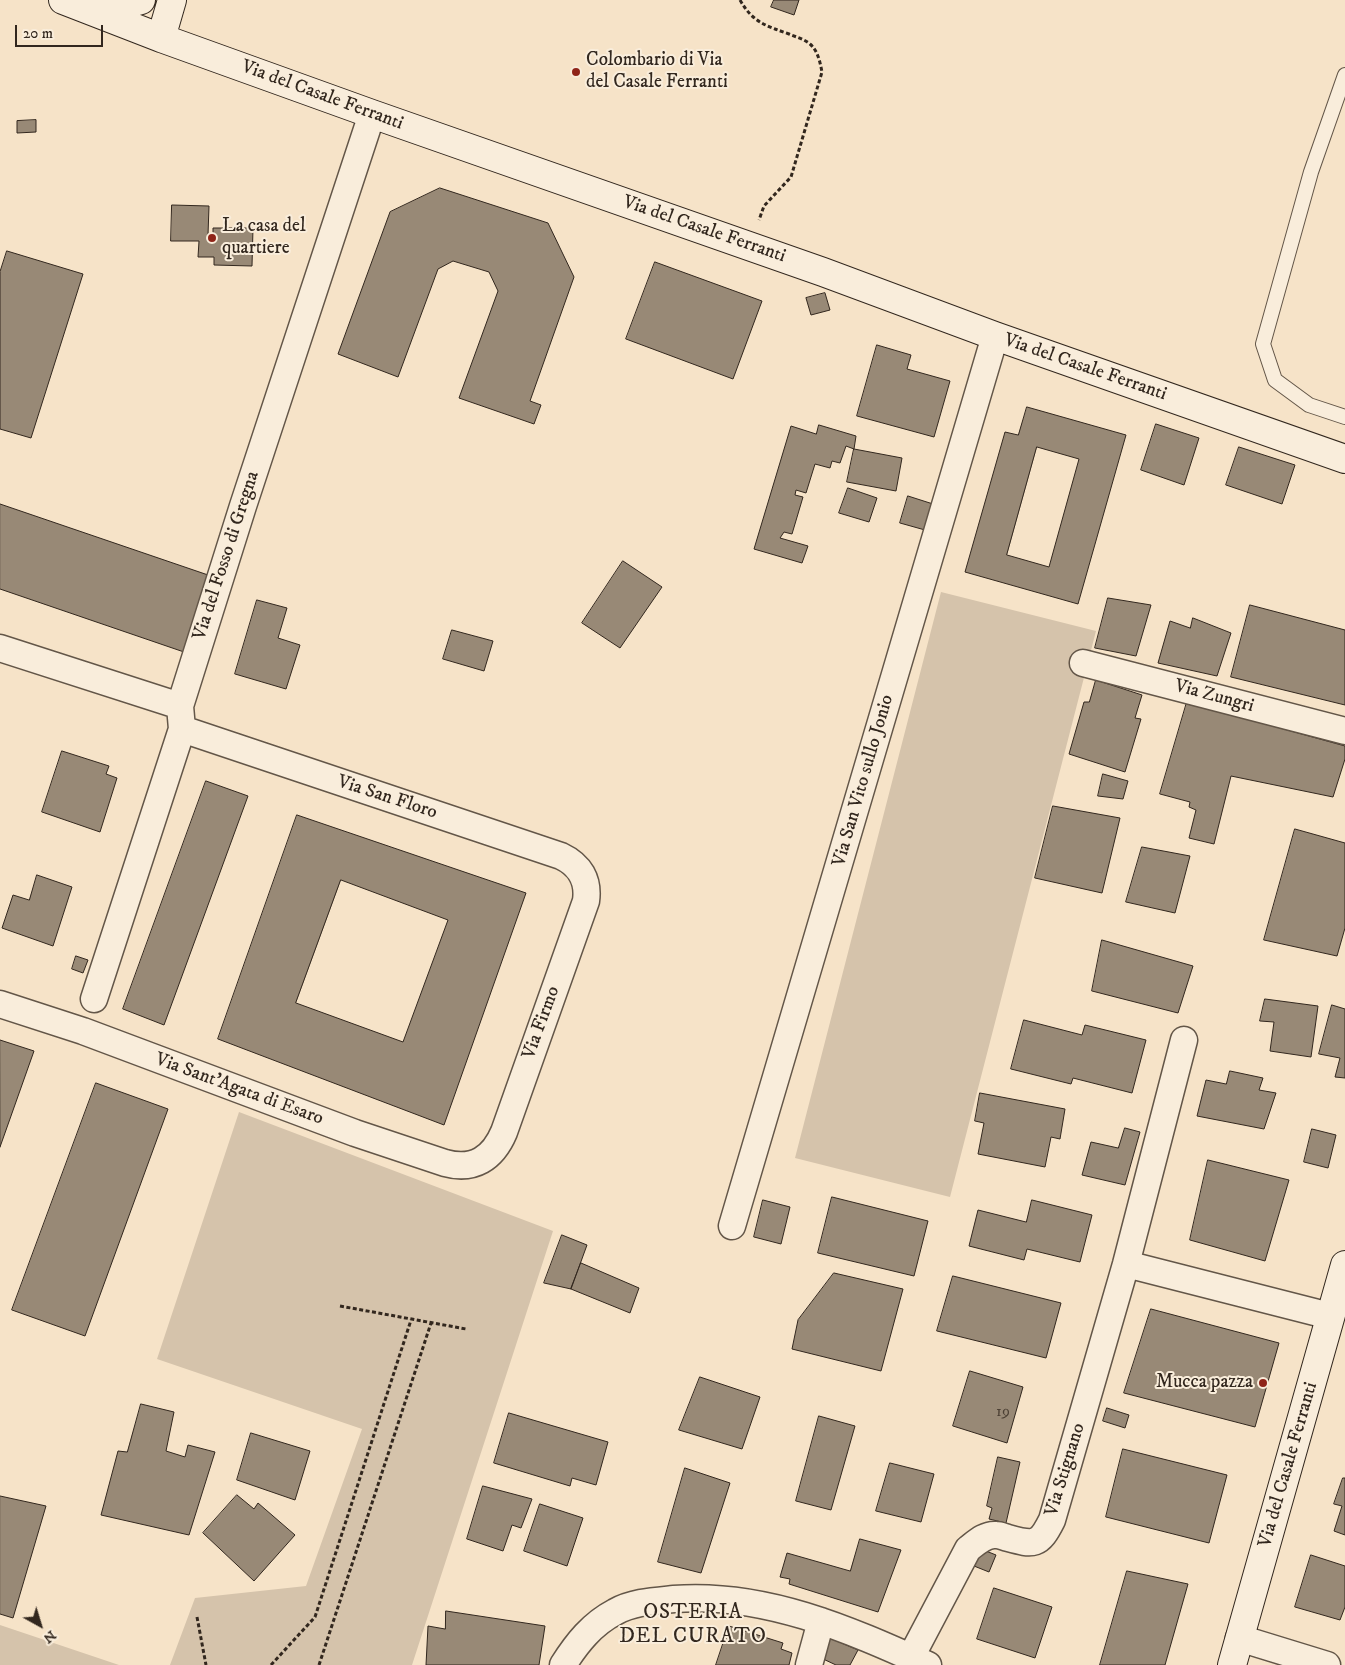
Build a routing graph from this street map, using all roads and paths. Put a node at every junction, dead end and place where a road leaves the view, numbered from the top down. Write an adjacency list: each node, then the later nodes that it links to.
1 (63, 0): 5 (street, Via del Casale Ferranti)
2 (141, 0): 5 (street)
3 (172, 0): 6 (street)
4 (740, 0): 9 (path)
5 (92, 10): 6 (street, Via del Casale Ferranti)
6 (161, 38): 8 (street, Via del Casale Ferranti)
7 (1345, 76): 11 (lane)
8 (372, 114): 10 (street, Via del Casale Ferranti); 15 (street, Via del Fosso di Gregna)
9 (758, 222)
10 (996, 336): 12 (street, Via del Casale Ferranti); 22 (street, Via San Vito sullo Jonio)
11 (1345, 417)
12 (1345, 459)
13 (0, 648): 15 (street, Via San Floro)
14 (1083, 663): 16 (street, Via Zungri)
15 (181, 718): 17 (street, Via San Floro); 18 (street, Via del Fosso di Gregna)
16 (1345, 731)
17 (584, 877): 21 (street, Via Firmo)
18 (94, 999)
19 (0, 1004): 21 (street, Via Sant'Agata di Esaro)
20 (1184, 1040): 23 (street, Via Stignano)
21 (480, 1162)
22 (732, 1226)
23 (1126, 1264): 26 (street); 33 (street, Via Stignano)
24 (1345, 1265): 26 (street, Via del Casale Ferranti)
25 (340, 1306): 27 (path)
26 (1330, 1316): 32 (street, Via del Casale Ferranti)
27 (411, 1320): 28 (path); 35 (path)
28 (431, 1323): 29 (path); 36 (path)
29 (466, 1329)
30 (197, 1617): 34 (path)
31 (821, 1621): 33 (street); 37 (street); 38 (street)
32 (1239, 1638): 39 (street, Via del Casale Ferranti); 40 (street)
33 (919, 1661)
34 (206, 1665)
35 (270, 1665)
36 (319, 1665)
37 (563, 1665)
38 (809, 1665)
39 (1232, 1665)
40 (1328, 1665)

